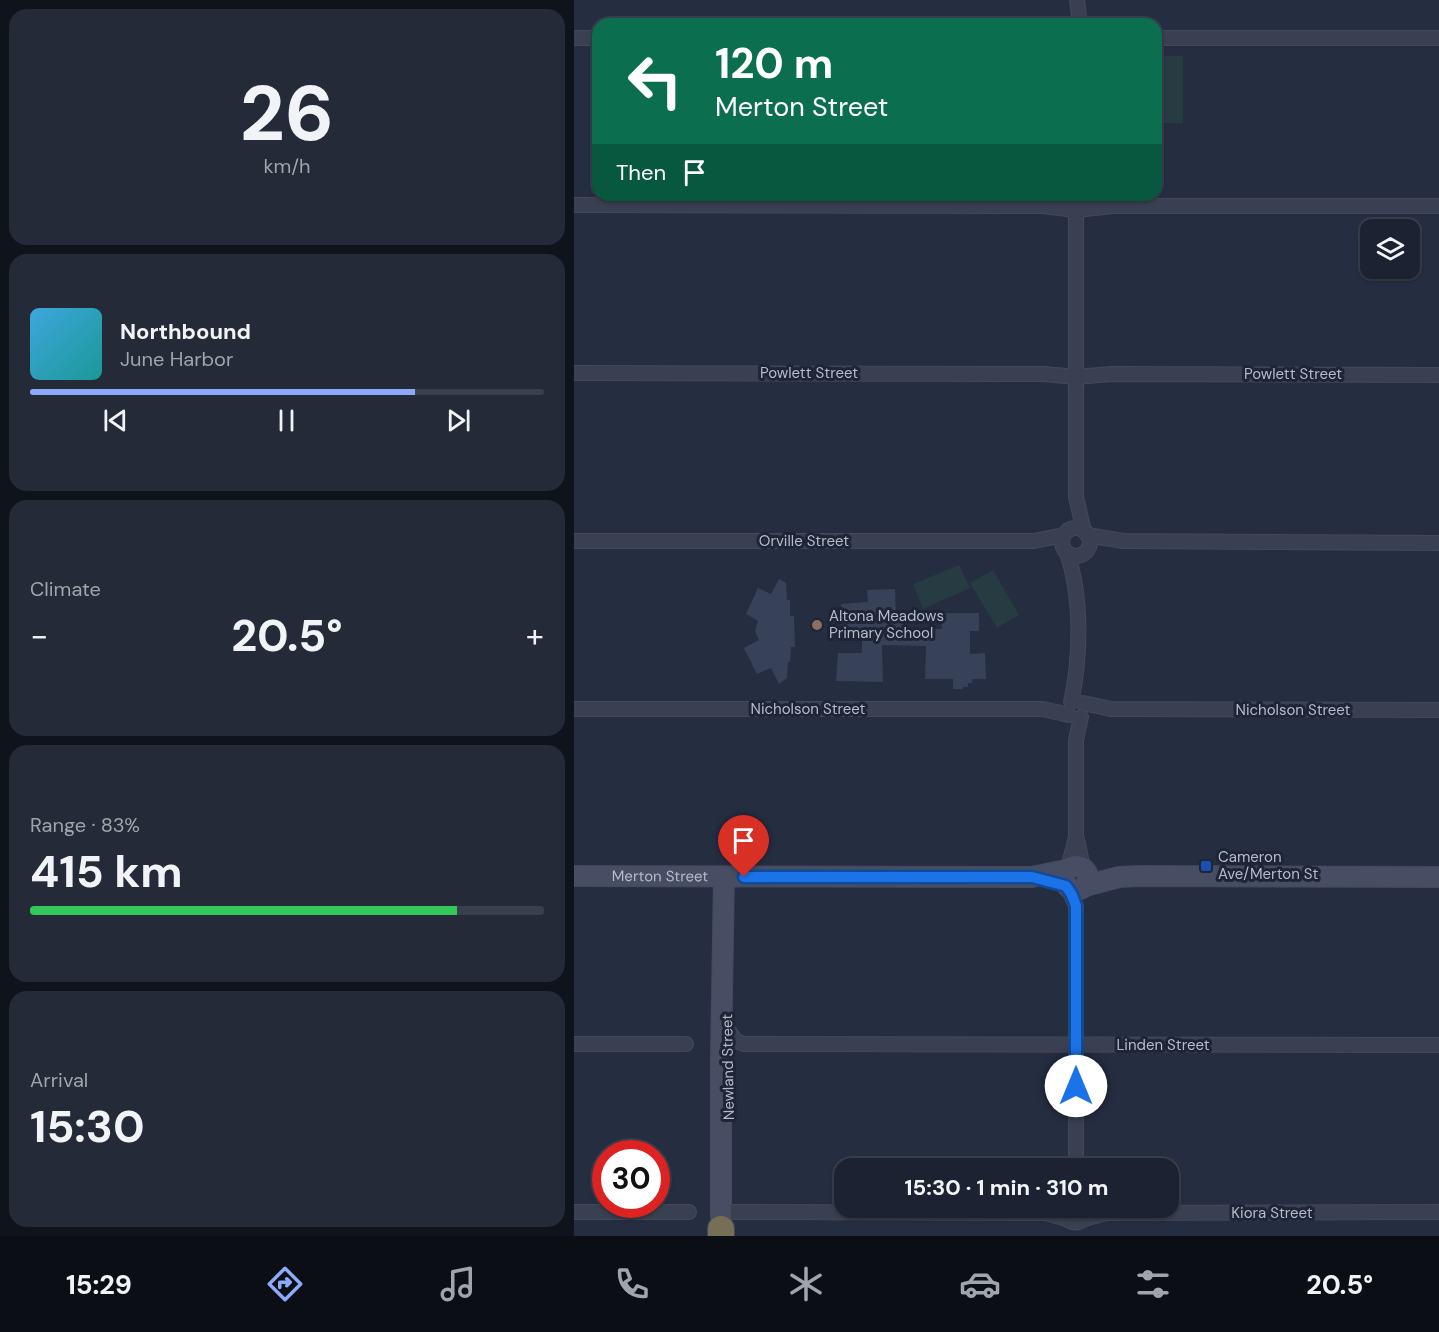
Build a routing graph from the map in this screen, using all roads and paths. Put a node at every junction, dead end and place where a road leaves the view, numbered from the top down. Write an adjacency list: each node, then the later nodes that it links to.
1 (1077, 3): 2 (street); 3 (street)
2 (1074, 18)
3 (1079, 18)
4 (574, 38): 5 (street)
5 (592, 38)
6 (1162, 38): 7 (street)
7 (1438, 38)
8 (1076, 202): 9 (street); 10 (street); 12 (street)
9 (574, 205)
10 (1438, 206)
11 (574, 373): 12 (street, Powlett Street)
12 (1076, 374): 13 (street, Powlett Street); 14 (street)
13 (1438, 375)
14 (1076, 497): 15 (street); 18 (street)
15 (1086, 533): 17 (street); 18 (street); 20 (street)
16 (574, 541): 18 (street, Orville Street)
17 (1123, 541): 19 (street); 20 (street)
18 (1066, 542): 20 (street); 21 (street)
19 (1438, 543)
20 (1086, 551): 21 (street)
21 (1076, 590): 23 (street)
22 (574, 709): 23 (street, Nicholson Street)
23 (1076, 709): 24 (street, Nicholson Street); 28 (street)
24 (1438, 710)
25 (574, 876): 26 (street, Merton Street)
26 (724, 877): 28 (street, Merton Street); 29 (street, Newland Street)
27 (1438, 877): 28 (street, Merton Street)
28 (1076, 878): 32 (street)
29 (724, 901): 34 (street, Newland Street); 42 (street, Newland Street)
30 (574, 1044): 31 (street)
31 (686, 1044)
32 (1076, 1045): 33 (street, Linden Street); 34 (street, Linden Street); 35 (street)
33 (1438, 1045)
34 (736, 1051): 42 (street, Newland Street)
35 (1076, 1158)
36 (574, 1212): 37 (street)
37 (689, 1212)
38 (1438, 1212): 39 (street, Kiora Street)
39 (1179, 1213)
40 (946, 1218): 42 (street)
41 (1076, 1218): 43 (street)
42 (725, 1229)
43 (1075, 1236)

